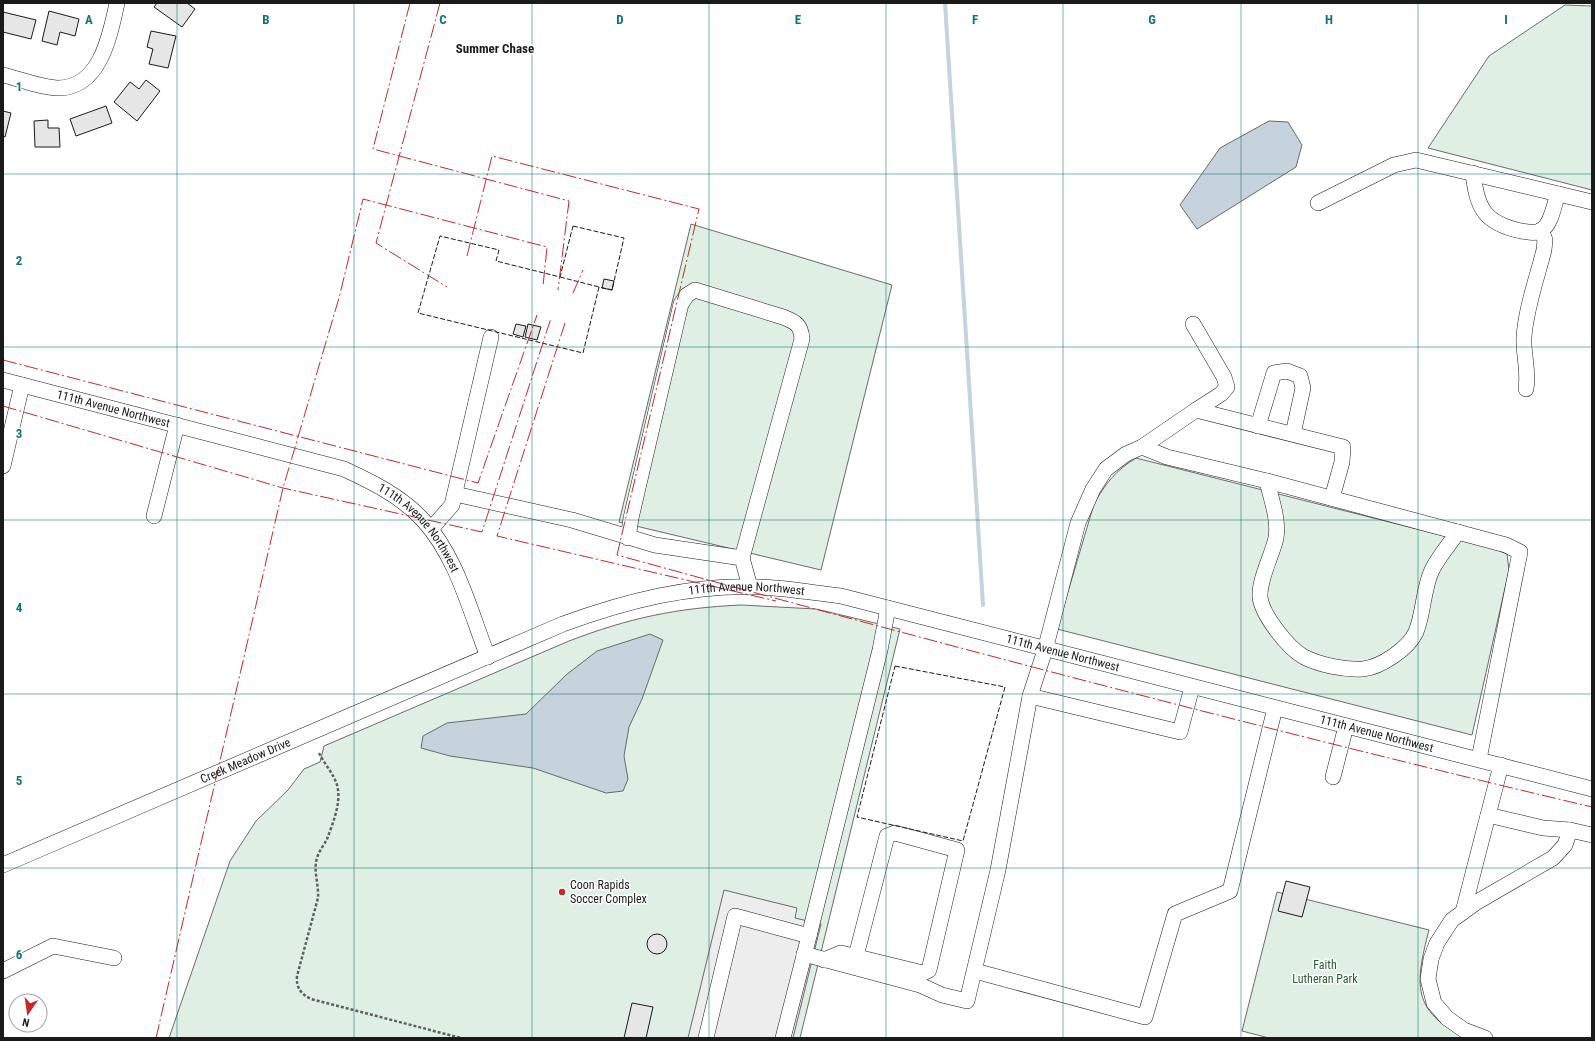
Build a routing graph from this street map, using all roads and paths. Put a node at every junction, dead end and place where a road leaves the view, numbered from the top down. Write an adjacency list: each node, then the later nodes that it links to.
1 (117, 3): 2 (street)
2 (3, 75)
3 (1473, 173): 4 (street); 6 (street); 7 (street)
4 (1558, 194): 5 (street); 7 (street)
5 (1592, 202)
6 (1318, 203)
7 (1542, 230): 12 (street)
8 (1193, 324): 13 (street)
9 (491, 338): 20 (street)
10 (3, 380): 11 (street, 111th Avenue Northwest)
11 (22, 385): 14 (street, 111th Avenue Northwest); 18 (street)
12 (1526, 389)
13 (1196, 410): 15 (street); 17 (street)
14 (177, 425): 22 (street); 23 (street, 111th Avenue Northwest)
15 (1258, 426): 16 (street); 16 (street)
16 (1293, 434): 21 (street)
17 (1142, 447): 19 (street); 29 (street)
18 (3, 466)
19 (1267, 481): 21 (street); 24 (street)
20 (454, 494): 23 (street); 25 (street)
21 (1332, 498): 24 (street)
22 (154, 516)
23 (431, 530): 30 (street, 111th Avenue Northwest)
24 (1458, 532): 36 (street)
25 (628, 538): 26 (street); 26 (street)
26 (742, 558): 27 (street)
27 (750, 587): 28 (street, 111th Avenue Northwest); 30 (street, 111th Avenue Northwest)
28 (888, 608): 29 (street, 111th Avenue Northwest); 45 (street)
29 (1045, 650): 31 (street, 111th Avenue Northwest); 32 (street)
30 (488, 657): 43 (street, Creek Meadow Drive)
31 (1192, 687): 32 (street); 33 (street, 111th Avenue Northwest)
32 (1030, 696): 51 (street)
33 (1275, 708): 34 (street, 111th Avenue Northwest); 51 (street)
34 (1346, 726): 36 (street, 111th Avenue Northwest); 38 (street)
35 (319, 753): 52 (path)
36 (1479, 759): 37 (street, 111th Avenue Northwest)
37 (1501, 765): 39 (street, 111th Avenue Northwest); 40 (street)
38 (1333, 777)
39 (1592, 789)
40 (1488, 815): 41 (street); 44 (street)
41 (1570, 830): 42 (street); 44 (street)
42 (1592, 835)
43 (3, 865)
44 (1463, 912): 55 (street)
45 (808, 936): 46 (street); 53 (street)
46 (804, 954): 49 (street); 54 (street)
47 (856, 956): 47 (street); 49 (street)
48 (114, 958): 50 (street)
49 (824, 960): 51 (street)
50 (3, 971)
51 (975, 971)
52 (461, 1038)
53 (706, 1038)
54 (782, 1038)
55 (1485, 1038)

